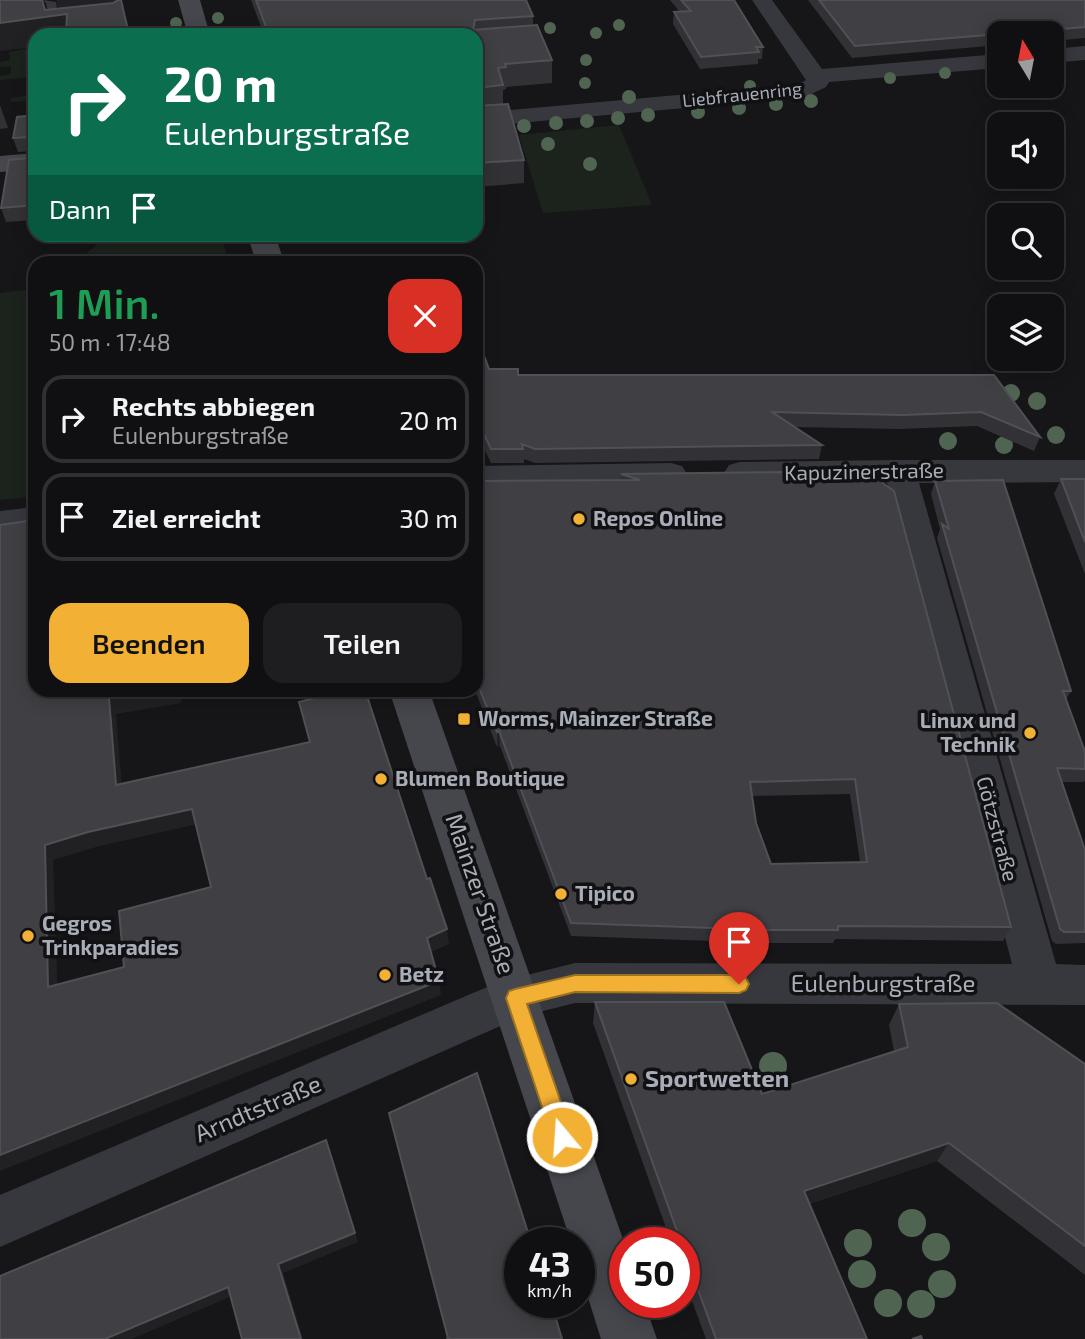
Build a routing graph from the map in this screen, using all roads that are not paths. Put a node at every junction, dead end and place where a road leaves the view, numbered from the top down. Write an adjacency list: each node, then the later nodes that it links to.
1 (48, 0): 4 (lane)
2 (189, 0): 5 (main road)
3 (762, 0): 9 (street)
4 (56, 28)
5 (197, 28)
6 (1085, 53): 7 (street)
7 (1064, 55)
8 (987, 62): 9 (street, Liebfrauenring)
9 (816, 76): 10 (street, Liebfrauenring)
10 (483, 119)
11 (28, 162): 12 (main road)
12 (0, 164)
13 (900, 471): 14 (street, Kapuzinerstraße); 15 (street, Kapuzinerstraße); 19 (street, Götzstraße)
14 (1085, 471)
15 (483, 477)
16 (28, 519): 17 (street)
17 (0, 522)
18 (410, 697): 21 (main road, Mainzer Straße)
19 (1040, 985): 20 (street, Eulenburgstraße); 21 (street, Eulenburgstraße)
20 (1085, 985)
21 (515, 998): 22 (street, Arndtstraße); 23 (main road, Mainzer Straße)
22 (0, 1221)
23 (629, 1339)

